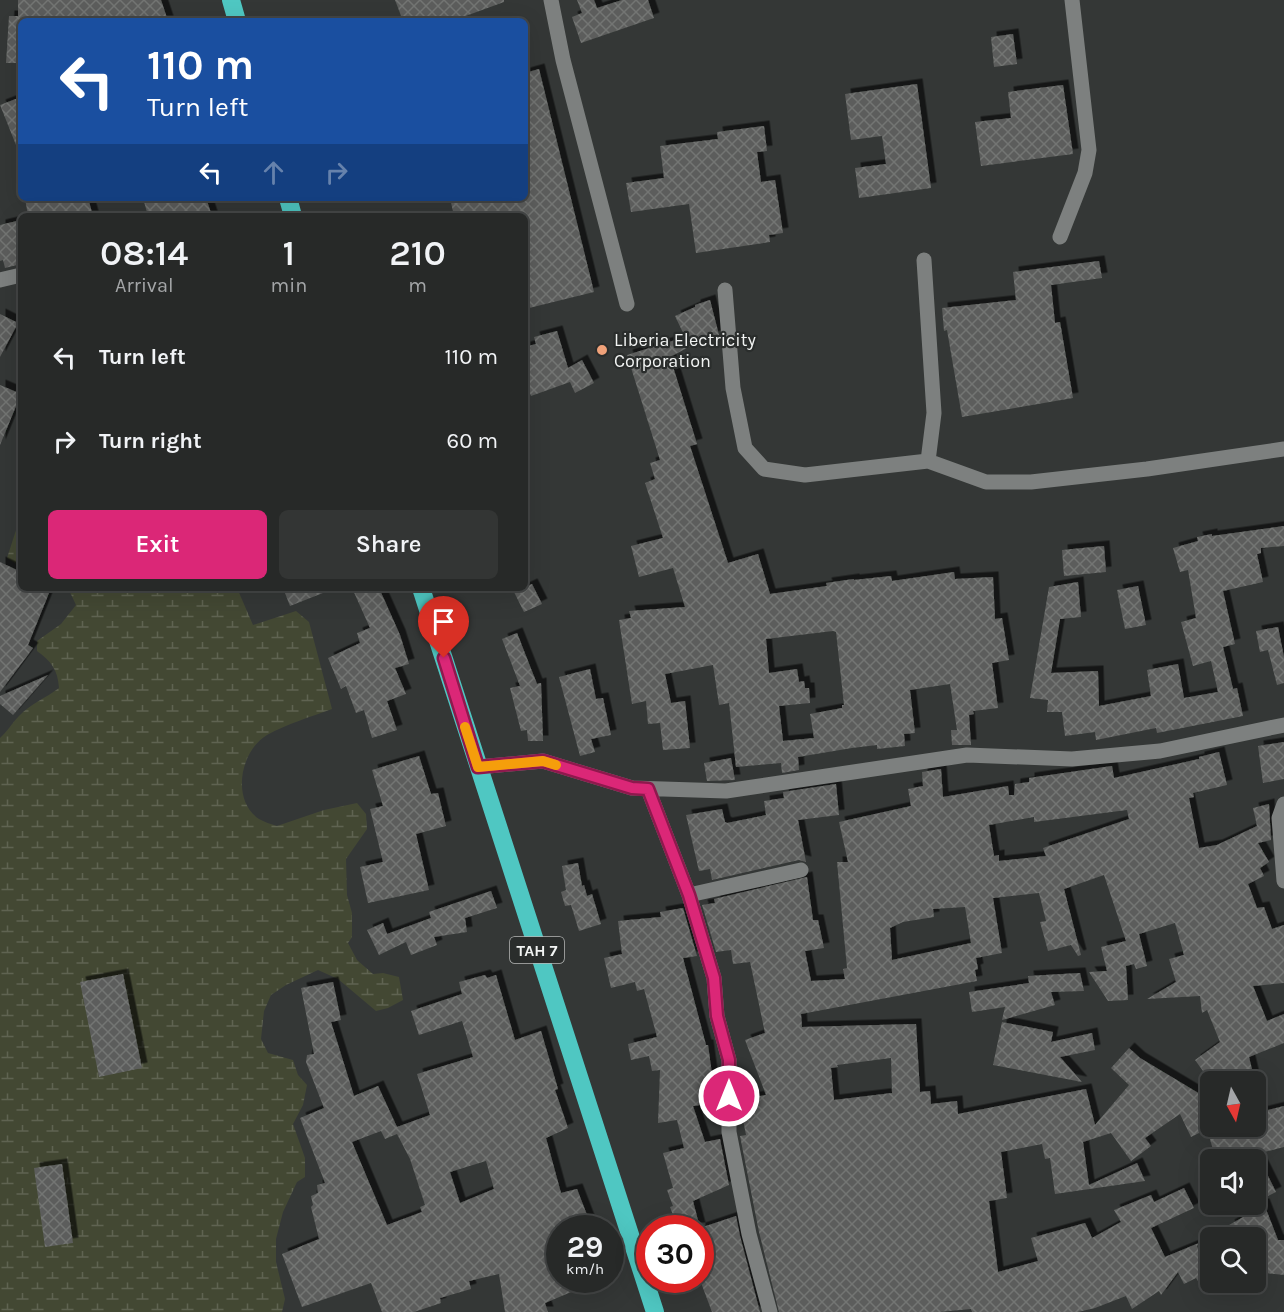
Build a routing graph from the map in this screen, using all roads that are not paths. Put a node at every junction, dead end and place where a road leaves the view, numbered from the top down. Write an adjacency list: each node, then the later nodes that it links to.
1 (231, 0): 4 (highway)
2 (551, 0): 10 (street)
3 (1072, 0): 5 (street)
4 (236, 18)
5 (1060, 237)
6 (924, 260): 12 (street)
7 (18, 276): 8 (street)
8 (0, 280)
9 (725, 290): 12 (street)
10 (627, 304)
11 (1284, 449): 12 (street)
12 (928, 461)
13 (422, 591): 15 (highway, TAH 7)
14 (1284, 725): 16 (street)
15 (478, 767): 16 (street); 21 (highway, TAH 7)
16 (648, 789): 20 (street)
17 (1284, 804): 19 (street)
18 (801, 870): 20 (street)
19 (1284, 881)
20 (689, 895): 22 (street)
21 (655, 1312)
22 (770, 1312)

